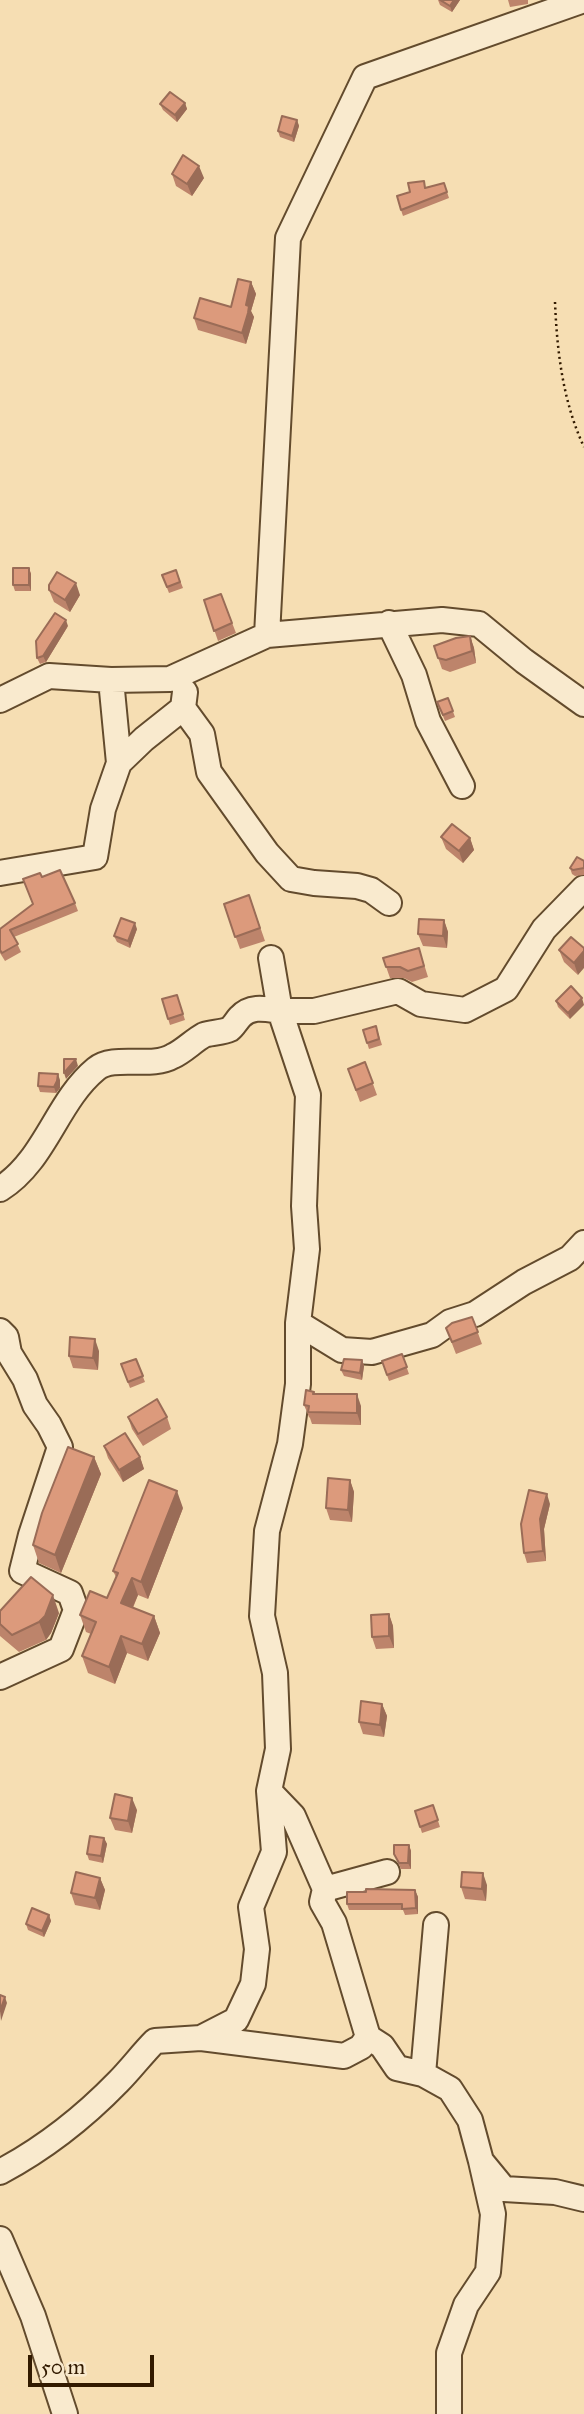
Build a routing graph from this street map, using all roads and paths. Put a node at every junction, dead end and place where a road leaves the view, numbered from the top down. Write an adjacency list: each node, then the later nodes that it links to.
1 (584, 0): 5 (street)
2 (555, 302): 3 (path)
3 (584, 447)
4 (389, 623): 5 (street); 9 (street); 12 (street)
5 (267, 635): 6 (street)
6 (184, 673): 7 (street); 10 (street)
7 (111, 680): 8 (street); 11 (street)
8 (0, 700)
9 (584, 704)
10 (183, 708): 11 (street); 15 (street)
11 (120, 763): 13 (street)
12 (462, 786)
13 (0, 873)
14 (584, 888): 17 (street)
15 (389, 903)
16 (271, 958): 17 (street)
17 (280, 1011): 18 (street); 20 (street)
18 (0, 1189)
19 (584, 1243): 20 (street)
20 (298, 1323): 23 (street)
21 (0, 1331): 22 (street)
22 (0, 1677)
23 (269, 1791): 25 (street); 28 (street)
24 (387, 1872): 25 (street)
25 (325, 1889): 27 (street)
26 (436, 1925): 29 (street)
27 (368, 2037): 28 (street); 29 (street)
28 (201, 2038): 31 (street)
29 (423, 2074): 30 (street)
30 (481, 2161): 32 (street); 35 (street)
31 (0, 2172)
32 (584, 2199)
33 (0, 2239): 34 (street)
34 (65, 2414)
35 (449, 2414)

